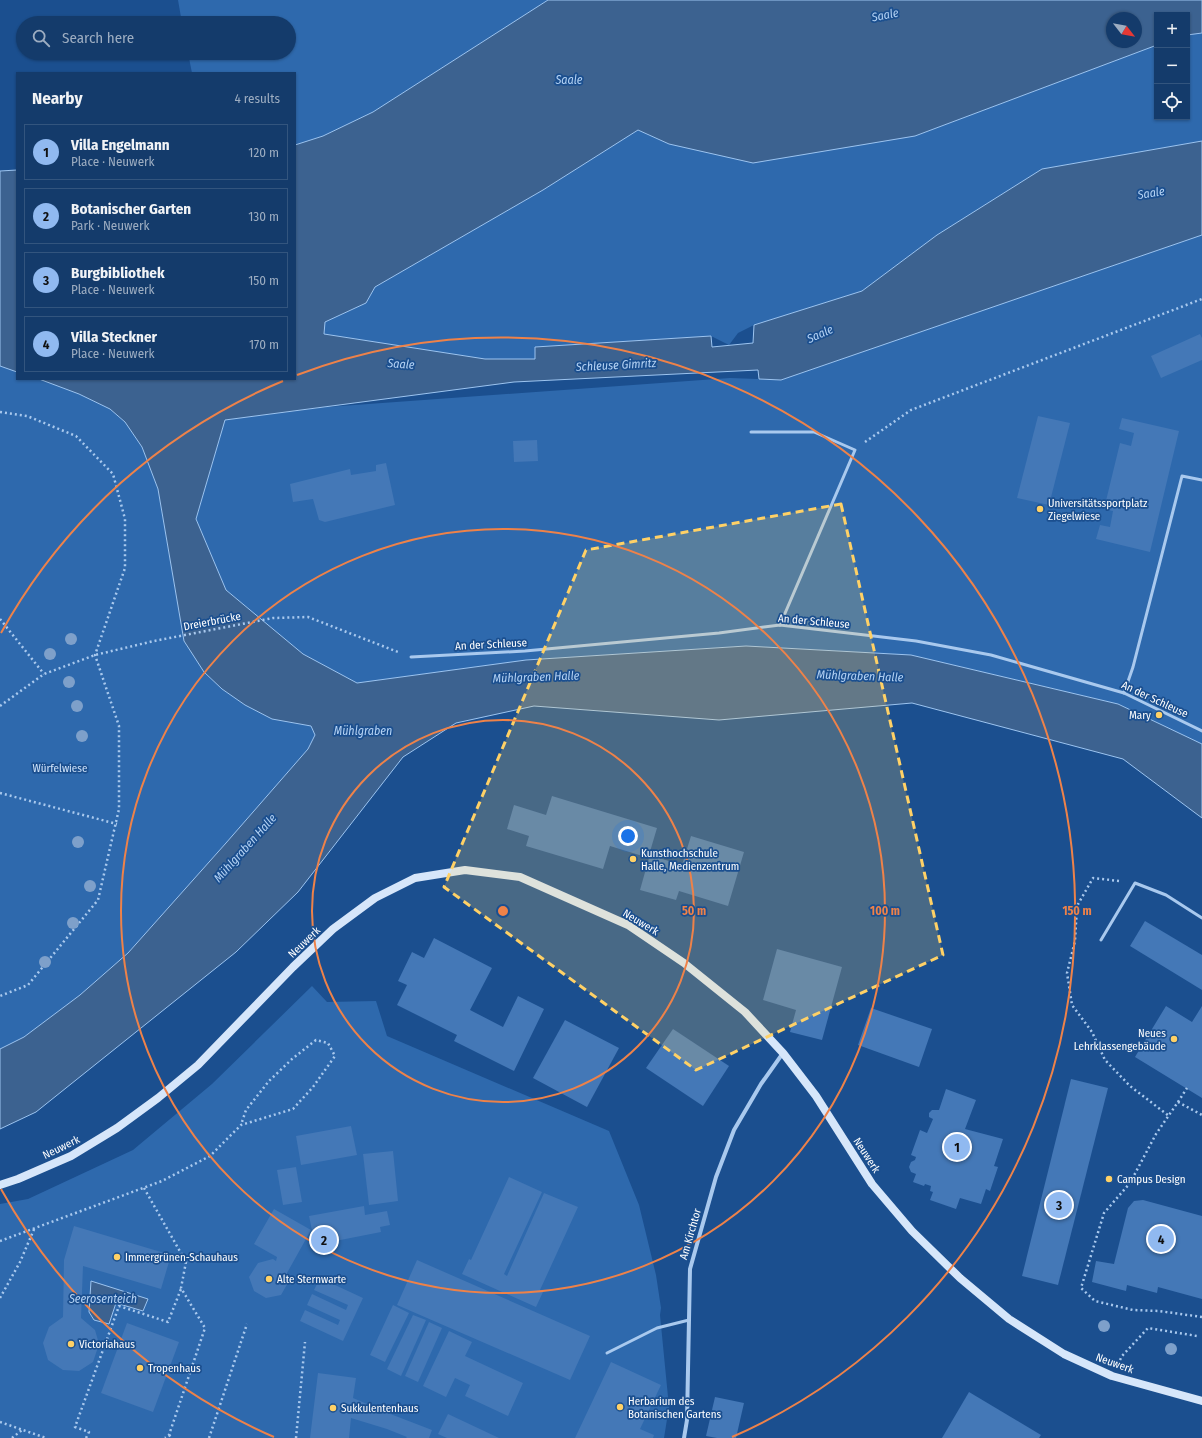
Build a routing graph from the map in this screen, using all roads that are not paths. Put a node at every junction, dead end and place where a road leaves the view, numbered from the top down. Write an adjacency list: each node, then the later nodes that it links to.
1 (751, 432): 3 (lane)
2 (1202, 480): 5 (lane)
3 (780, 625): 4 (lane, An der Schleuse); 5 (lane, An der Schleuse)
4 (411, 657)
5 (1124, 693): 6 (lane, An der Schleuse)
6 (1202, 731)
7 (1202, 918): 8 (lane)
8 (1101, 940)
9 (783, 1053): 10 (street, Neuwerk); 11 (street, Am Kirchtor); 13 (street, Neuwerk)
10 (0, 1185)
11 (688, 1320): 12 (lane); 14 (street, Am Kirchtor)
12 (607, 1353)
13 (1202, 1401)
14 (684, 1438)

